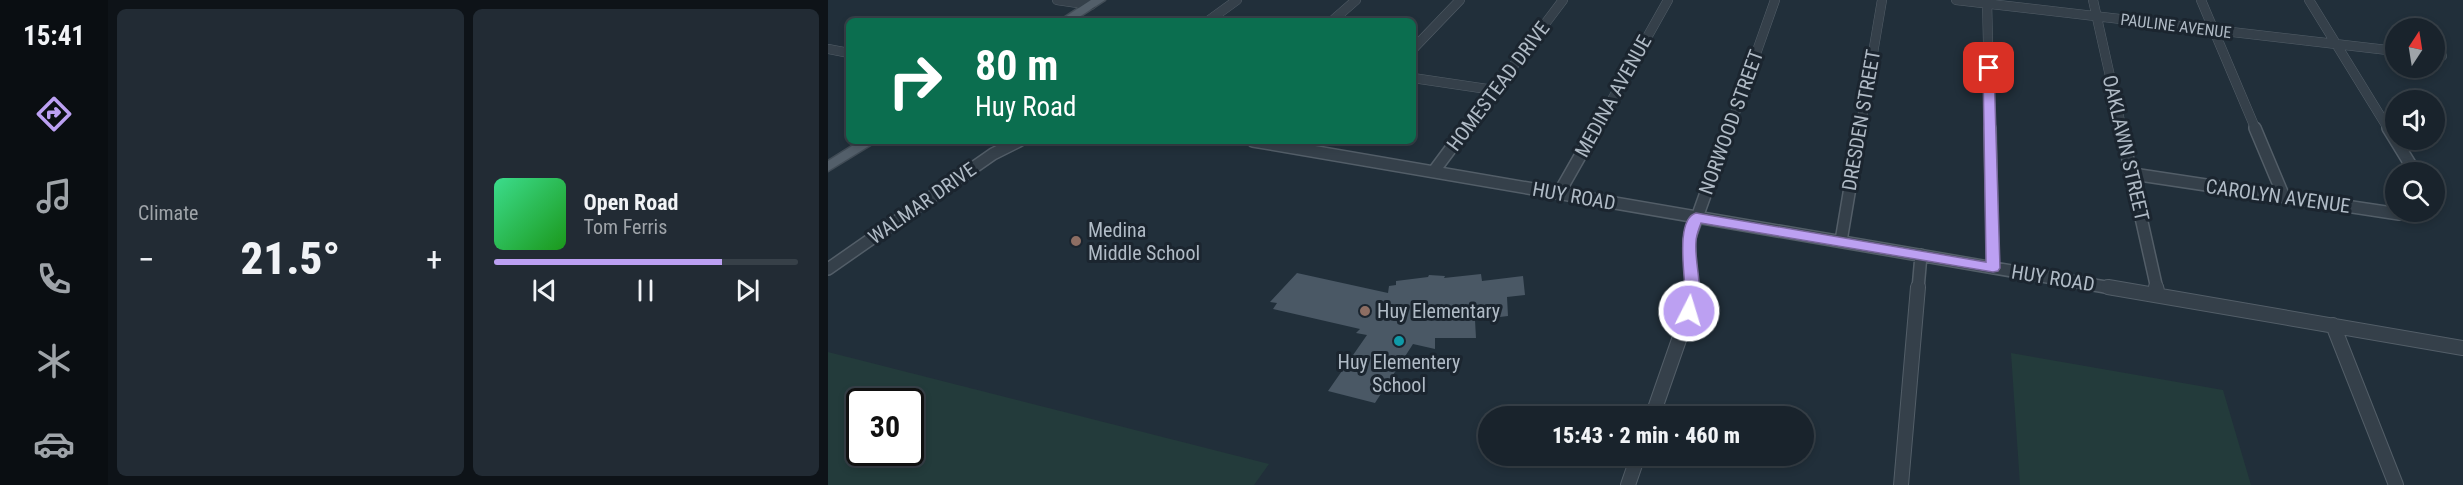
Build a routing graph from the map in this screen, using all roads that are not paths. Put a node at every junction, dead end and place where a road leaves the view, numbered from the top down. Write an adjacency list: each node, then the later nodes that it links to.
1 (1057, 0): 13 (street)
2 (1237, 0): 17 (street)
3 (1356, 0): 18 (street)
4 (1460, 0): 21 (street)
5 (1563, 0): 26 (street, HOMESTEAD DRIVE)
6 (1668, 0): 34 (street, MEDINA AVENUE)
7 (1775, 0): 37 (street, NORWOOD STREET)
8 (1882, 0): 38 (street, DRESDEN STREET)
9 (1956, 0): 14 (street, PAULINE AVENUE)
10 (2093, 0): 15 (street, OAKLAWN STREET)
11 (2201, 0): 19 (street)
12 (2309, 0): 20 (street)
13 (1095, 2): 16 (main road)
14 (1987, 2): 15 (street, PAULINE AVENUE); 40 (street)
15 (2097, 16): 19 (street, PAULINE AVENUE); 33 (street, OAKLAWN STREET)
16 (1070, 18)
17 (1212, 18)
18 (1335, 18)
19 (2214, 30): 20 (street, PAULINE AVENUE); 35 (street)
20 (2336, 44): 23 (street, PAULINE AVENUE); 30 (street)
21 (1416, 46)
22 (828, 49): 24 (street)
23 (2385, 50)
24 (846, 52)
25 (1416, 78): 26 (street)
26 (1494, 90): 32 (street, HOMESTEAD DRIVE)
27 (865, 144): 31 (main road)
28 (1013, 144): 41 (street, WALMAR DRIVE)
29 (1271, 144): 32 (street, HUY ROAD)
30 (2409, 162)
31 (829, 166)
32 (1434, 171): 34 (street, HUY ROAD)
33 (2133, 174): 35 (street, CAROLYN AVENUE); 42 (street, OAKLAWN STREET)
34 (1559, 193): 37 (street, HUY ROAD)
35 (2284, 197): 36 (street, CAROLYN AVENUE)
36 (2385, 212)
37 (1696, 218): 38 (street, HUY ROAD); 45 (street, NORWOOD STREET)
38 (1841, 241): 39 (street, HUY ROAD)
39 (1921, 255): 40 (street, HUY ROAD); 48 (street)
40 (1993, 268): 42 (street, HUY ROAD)
41 (828, 269)
42 (2158, 295): 43 (street, HUY ROAD)
43 (2333, 326): 44 (street, HUY ROAD); 49 (street)
44 (2463, 348)
45 (1656, 406)
46 (1635, 466): 47 (street)
47 (1628, 485)
48 (1901, 485)
49 (2396, 485)

